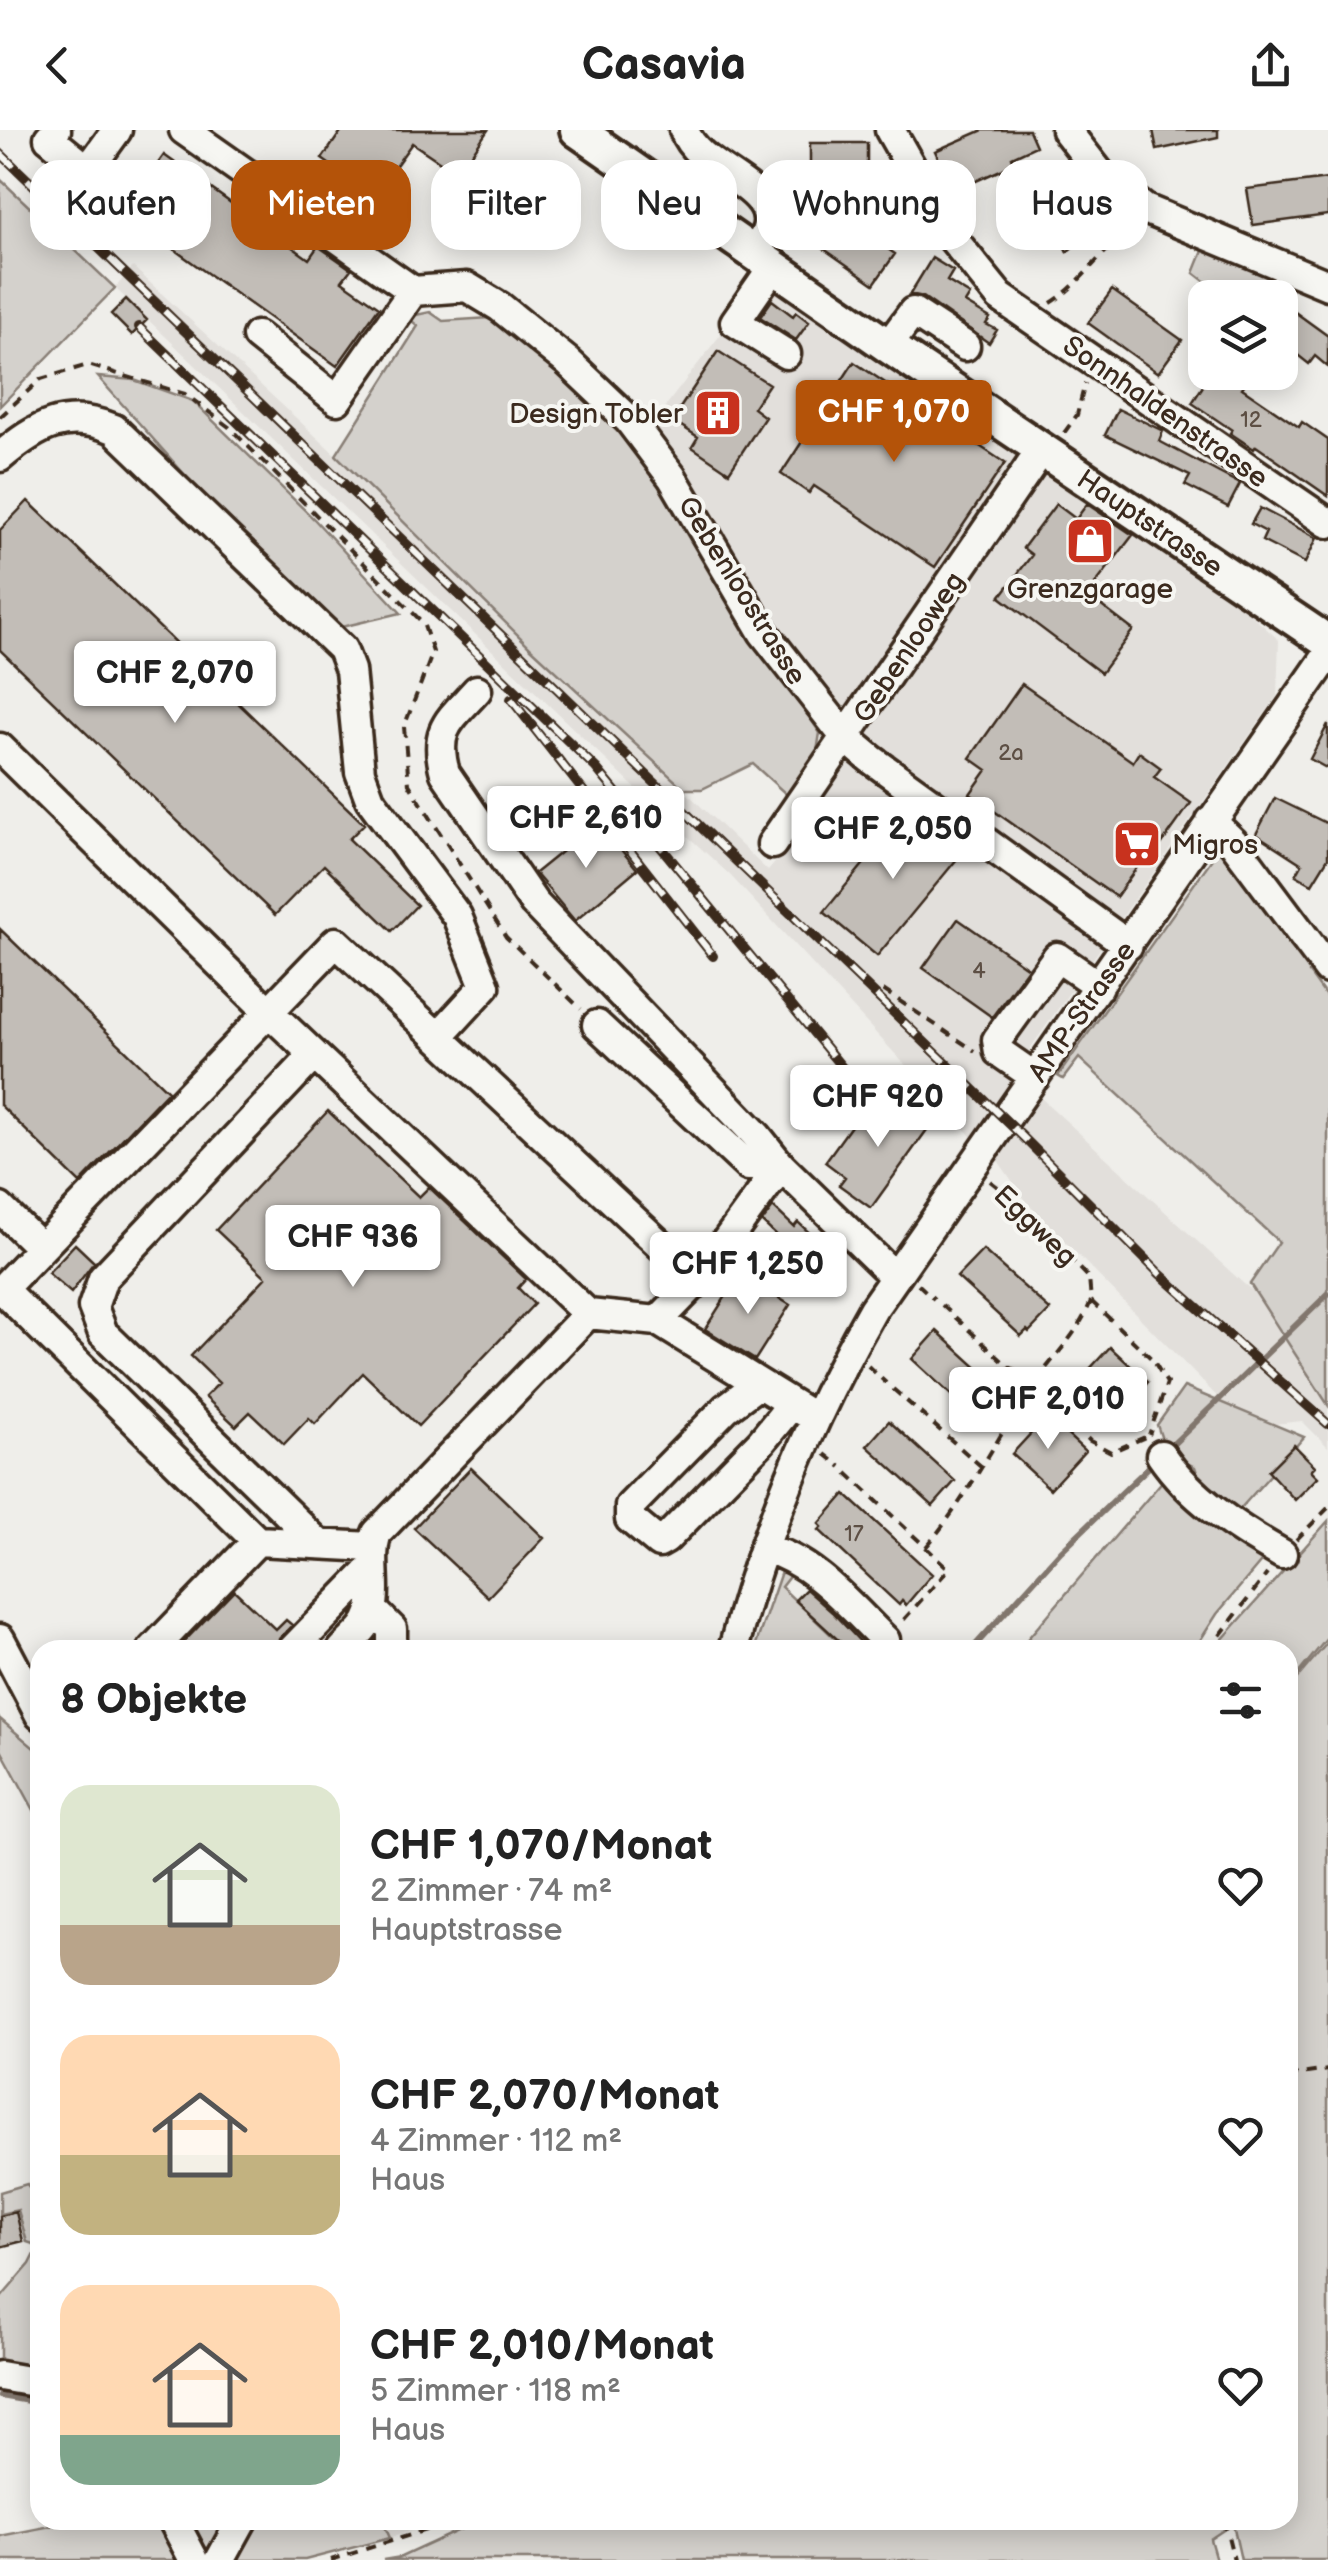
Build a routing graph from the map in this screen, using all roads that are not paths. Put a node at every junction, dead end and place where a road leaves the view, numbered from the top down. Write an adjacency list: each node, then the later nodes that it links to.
1 (56, 130): 2 (street)
2 (116, 130)
3 (184, 130): 10 (street)
4 (577, 130): 8 (main road, Hauptstrasse)
5 (684, 130): 8 (street)
6 (890, 130): 17 (street, Sonnhaldenstrasse)
7 (1066, 130): 9 (street)
8 (763, 260): 12 (main road, Hauptstrasse); 14 (street)
9 (1328, 285)
10 (413, 291): 11 (street); 21 (street, Gebenloostrasse)
11 (257, 336)
12 (888, 346): 13 (street); 15 (main road, Hauptstrasse)
13 (965, 346)
14 (786, 354)
15 (1042, 448): 18 (main road, Hauptstrasse); 21 (street, Gebenlooweg)
16 (0, 457): 30 (street)
17 (1328, 523)
18 (1328, 642)
19 (1328, 654): 23 (street, AMP-Strasse)
20 (477, 690): 33 (street)
21 (846, 738): 24 (street, Gebenlooweg); 25 (street, Gebenloostrasse)
22 (0, 748): 28 (street)
23 (1211, 821): 25 (street, AMP-Strasse); 26 (street)
24 (772, 844)
25 (1128, 944): 27 (street, AMP-Strasse)
26 (1328, 969)
27 (1099, 986): 32 (street, AMP-Strasse); 32 (street)
28 (269, 1012): 30 (street); 31 (street); 35 (street)
29 (598, 1025): 33 (street)
30 (440, 1036): 36 (street)
31 (314, 1055): 39 (street); 45 (street)
32 (1035, 1077): 37 (street, AMP-Strasse)
33 (780, 1166): 36 (street); 37 (street)
34 (0, 1208): 35 (street)
35 (40, 1247): 38 (street)
36 (698, 1280): 40 (street)
37 (906, 1281): 42 (street, AMP-Strasse)
38 (1, 1290): 44 (street)
39 (588, 1314): 40 (street); 48 (street)
40 (658, 1321): 41 (street)
41 (757, 1385): 42 (street); 42 (street)
42 (804, 1411): 46 (street, AMP-Strasse)
43 (1161, 1454): 47 (street)
44 (257, 1541): 45 (street); 51 (street)
45 (318, 1544): 48 (street)
46 (764, 1548): 55 (street, AMP-Strasse); 56 (street)
47 (1282, 1554)
48 (372, 1557): 49 (street); 52 (street)
49 (373, 1610): 53 (street); 54 (street)
50 (0, 1639): 57 (street)
51 (162, 1640)
52 (301, 1640)
53 (352, 1640)
54 (392, 1640)
55 (735, 1640)
56 (886, 1640)
57 (30, 1696)
58 (0, 2376): 59 (street)
59 (30, 2381)
60 (178, 2530): 62 (street)
61 (236, 2530): 63 (street)
62 (194, 2560)
63 (220, 2560)

